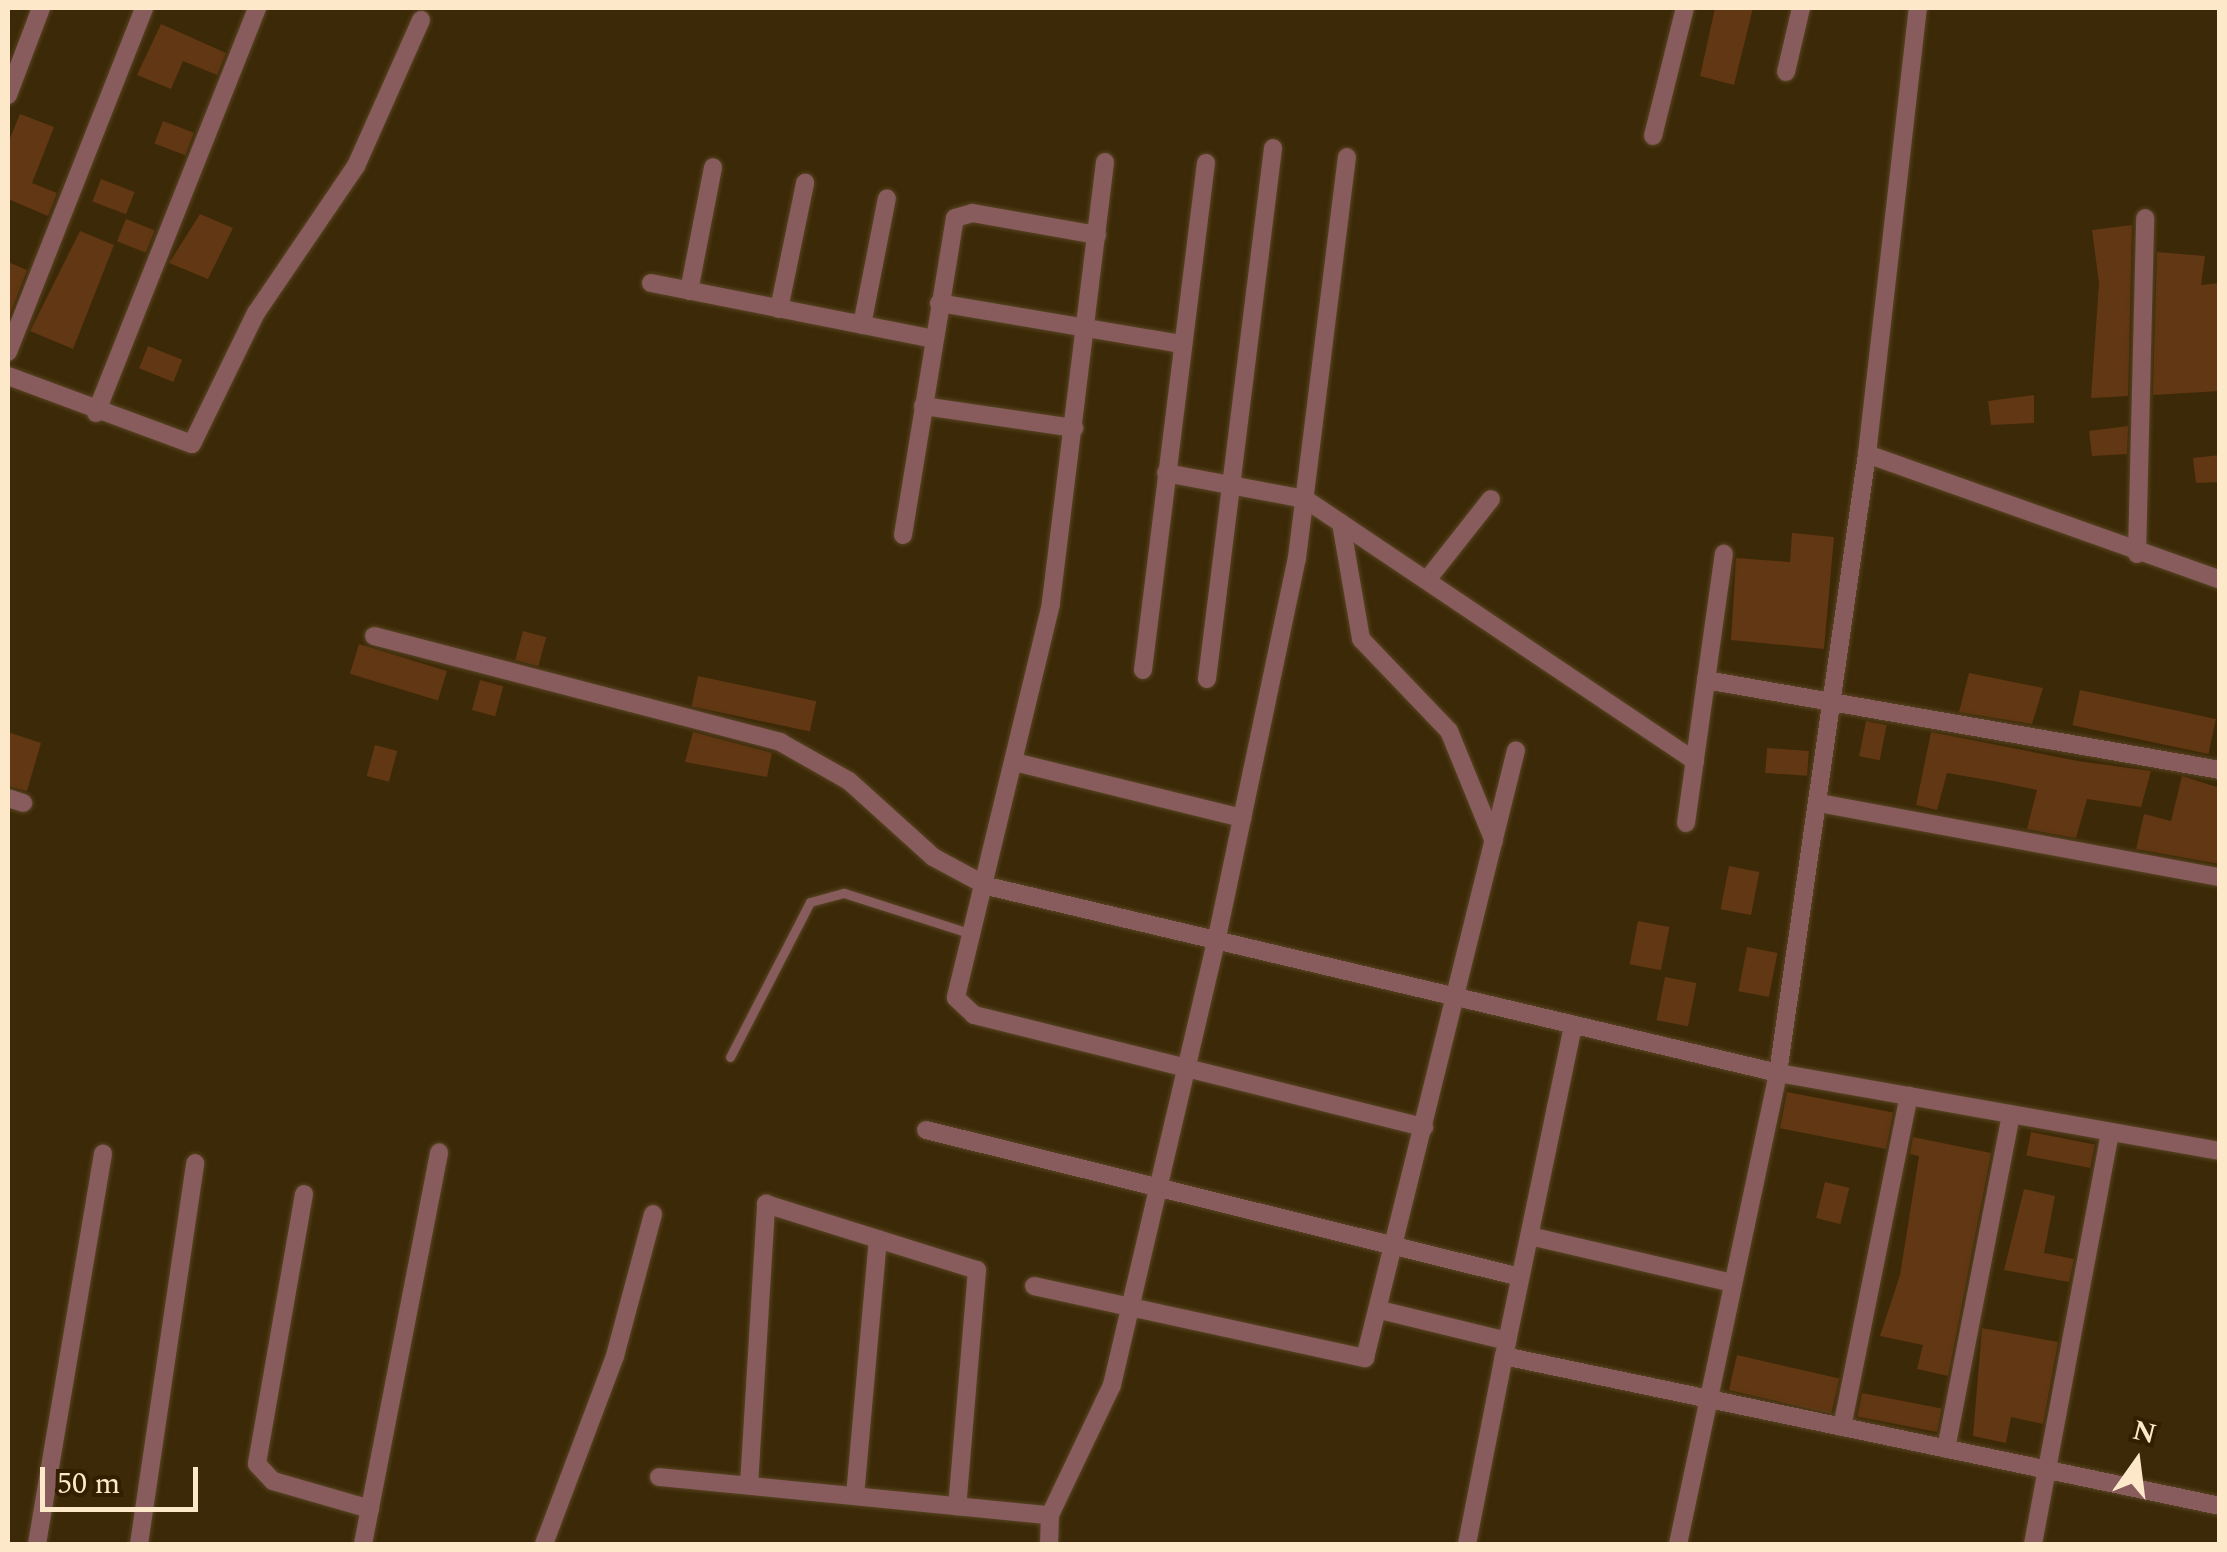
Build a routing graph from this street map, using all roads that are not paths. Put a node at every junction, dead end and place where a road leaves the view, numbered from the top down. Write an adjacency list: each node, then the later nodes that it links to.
1 (41, 8): 9 (street)
2 (144, 8): 28 (street)
3 (257, 8): 31 (street)
4 (1685, 8): 10 (street)
5 (1801, 8): 8 (street)
6 (1918, 8): 33 (street)
7 (421, 20): 31 (street)
8 (1786, 72)
9 (8, 95)
10 (1653, 136)
11 (1273, 148): 35 (street)
12 (1347, 157): 36 (street)
13 (1105, 162): 19 (street)
14 (1206, 163): 27 (street)
15 (713, 168): 21 (street)
16 (805, 183): 23 (street)
17 (887, 198): 24 (street)
18 (2145, 218): 41 (street)
19 (1096, 235): 22 (street); 25 (street)
20 (651, 283): 21 (street)
21 (689, 291): 23 (street)
22 (939, 302): 25 (street); 26 (street)
23 (780, 309): 24 (street)
24 (862, 325): 26 (street)
25 (1086, 328): 27 (street); 32 (street)
26 (934, 339): 30 (street)
27 (1182, 344): 34 (street)
28 (8, 352)
29 (8, 376): 31 (street)
30 (924, 406): 32 (street); 39 (street)
31 (96, 413)
32 (1074, 428): 51 (street)
33 (1867, 454): 41 (street); 48 (street)
34 (1166, 474): 35 (street); 45 (street)
35 (1231, 485): 36 (street); 46 (street)
36 (1305, 499): 38 (street); 54 (street)
37 (1491, 499): 42 (street)
38 (1341, 523): 42 (street); 56 (street)
39 (903, 535)
40 (1724, 554): 47 (street)
41 (2137, 554): 43 (street)
42 (1427, 580): 50 (street)
43 (2220, 580)
44 (374, 636): 58 (street)
45 (1143, 670)
46 (1207, 680)
47 (1706, 680): 48 (street); 50 (street)
48 (1834, 699): 52 (street); 53 (street)
49 (1516, 750): 56 (street)
50 (1695, 761): 55 (street)
51 (1018, 762): 54 (street); 58 (street)
52 (2220, 770)
53 (1819, 803): 57 (street); 65 (street)
54 (1242, 818): 60 (street)
55 (1686, 823)
56 (1494, 842): 61 (street)
57 (2220, 877)
58 (987, 886): 59 (street); 60 (street)
59 (972, 934): 63 (lane); 64 (street)
60 (1216, 942): 61 (street); 64 (street)
61 (1456, 1000): 62 (street); 68 (street)
62 (1573, 1026): 65 (street); 78 (street)
63 (730, 1057)
64 (1186, 1068): 68 (street); 75 (street)
65 (1778, 1073): 66 (street); 82 (street)
66 (1910, 1096): 67 (street); 88 (street)
67 (2011, 1114): 70 (street); 89 (street)
68 (1424, 1127): 80 (street)
69 (926, 1130): 75 (street)
70 (2110, 1132): 71 (street); 90 (street)
71 (2220, 1151)
72 (438, 1152): 96 (street)
73 (102, 1154): 98 (street)
74 (195, 1164): 99 (street)
75 (1158, 1188): 80 (street); 84 (street)
76 (304, 1194): 96 (street)
77 (654, 1214): 101 (street)
78 (1530, 1236): 81 (street); 82 (street)
79 (878, 1239): 92 (street); 93 (street); 94 (street)
80 (1395, 1246): 81 (street); 85 (street)
81 (1520, 1278): 86 (street)
82 (1728, 1282): 87 (street)
83 (1034, 1286): 84 (street)
84 (1130, 1309): 85 (street); 97 (street)
85 (1380, 1310): 86 (street)
86 (1506, 1348): 87 (street); 103 (street)
87 (1704, 1398): 88 (street); 104 (street)
88 (1842, 1427): 89 (street)
89 (1946, 1449): 90 (street)
90 (2047, 1470): 95 (street); 105 (street)
91 (659, 1477): 92 (street)
92 (749, 1486): 93 (street)
93 (855, 1496): 94 (street)
94 (957, 1506): 97 (street)
95 (2220, 1506)
96 (370, 1509): 100 (street)
97 (1050, 1515): 102 (street)
98 (37, 1544)
99 (139, 1544)
100 (363, 1544)
101 (544, 1544)
102 (1049, 1544)
103 (1467, 1544)
104 (1683, 1544)
105 (2033, 1544)

